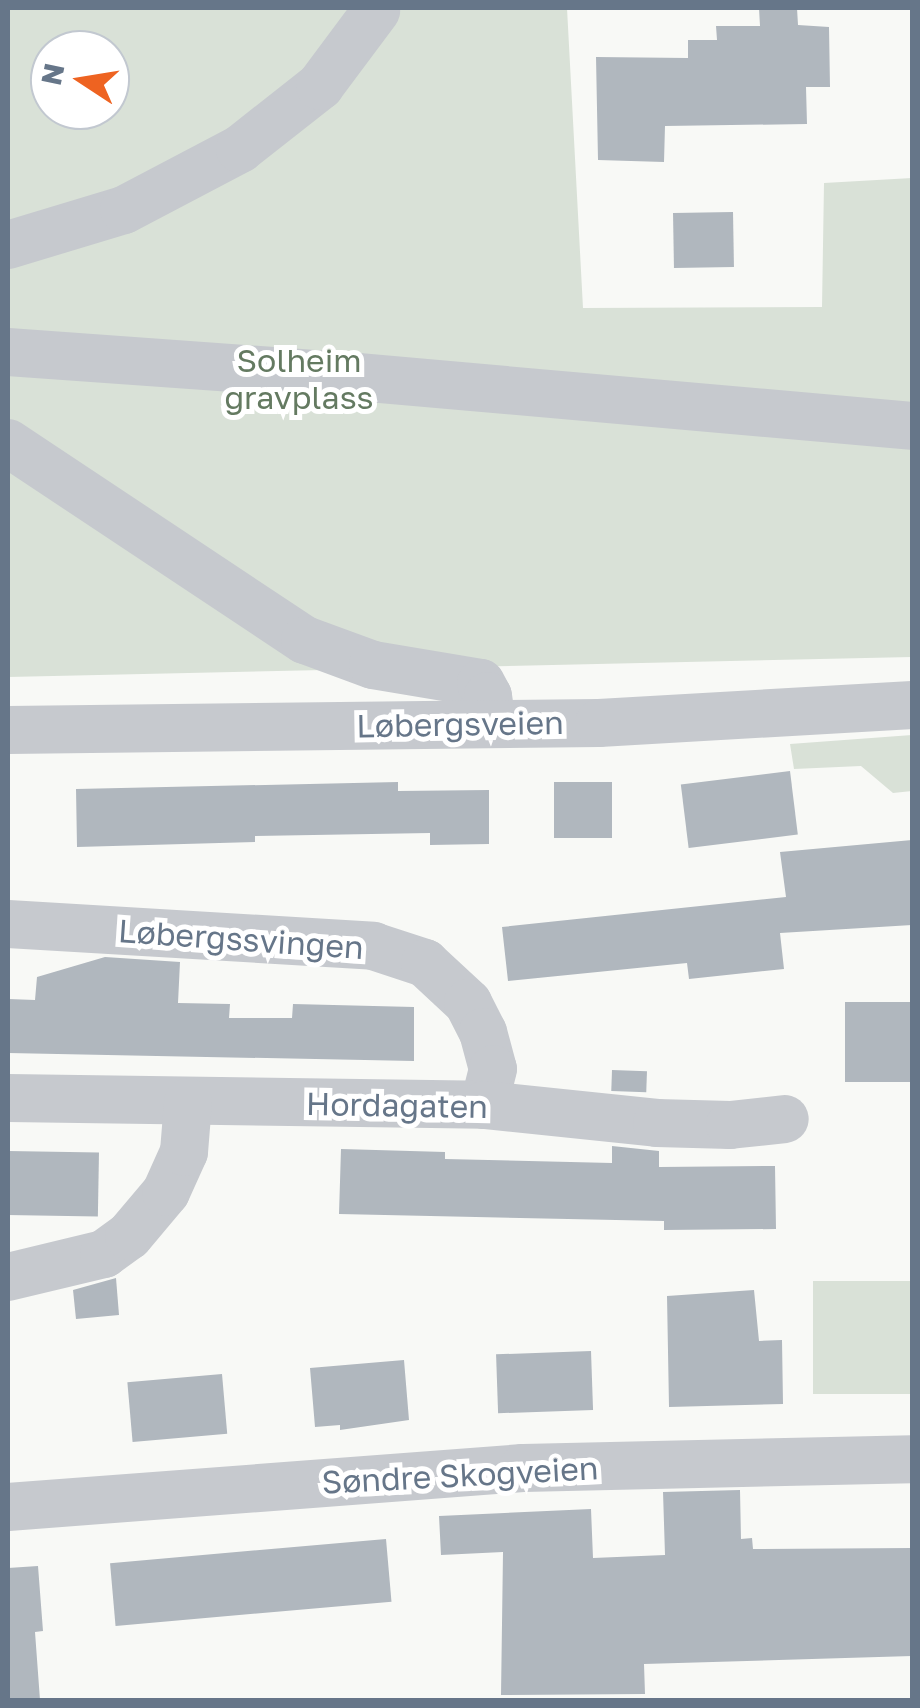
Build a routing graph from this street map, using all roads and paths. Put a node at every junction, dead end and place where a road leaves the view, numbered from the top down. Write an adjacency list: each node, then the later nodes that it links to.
1 (376, 10): 2 (street)
2 (8, 245)
3 (8, 352): 4 (street)
4 (912, 426)
5 (8, 443): 7 (street)
6 (912, 705): 7 (street, Løbergsveien)
7 (492, 724): 8 (street, Løbergsveien)
8 (8, 730)
9 (8, 924): 12 (street, Løbergssvingen)
10 (8, 1098): 11 (street, Hordagaten)
11 (188, 1102): 12 (street, Hordagaten); 14 (street)
12 (484, 1105): 13 (street, Hordagaten)
13 (785, 1119)
14 (8, 1277)
15 (912, 1459): 16 (street, Søndre Skogveien)
16 (8, 1507)

